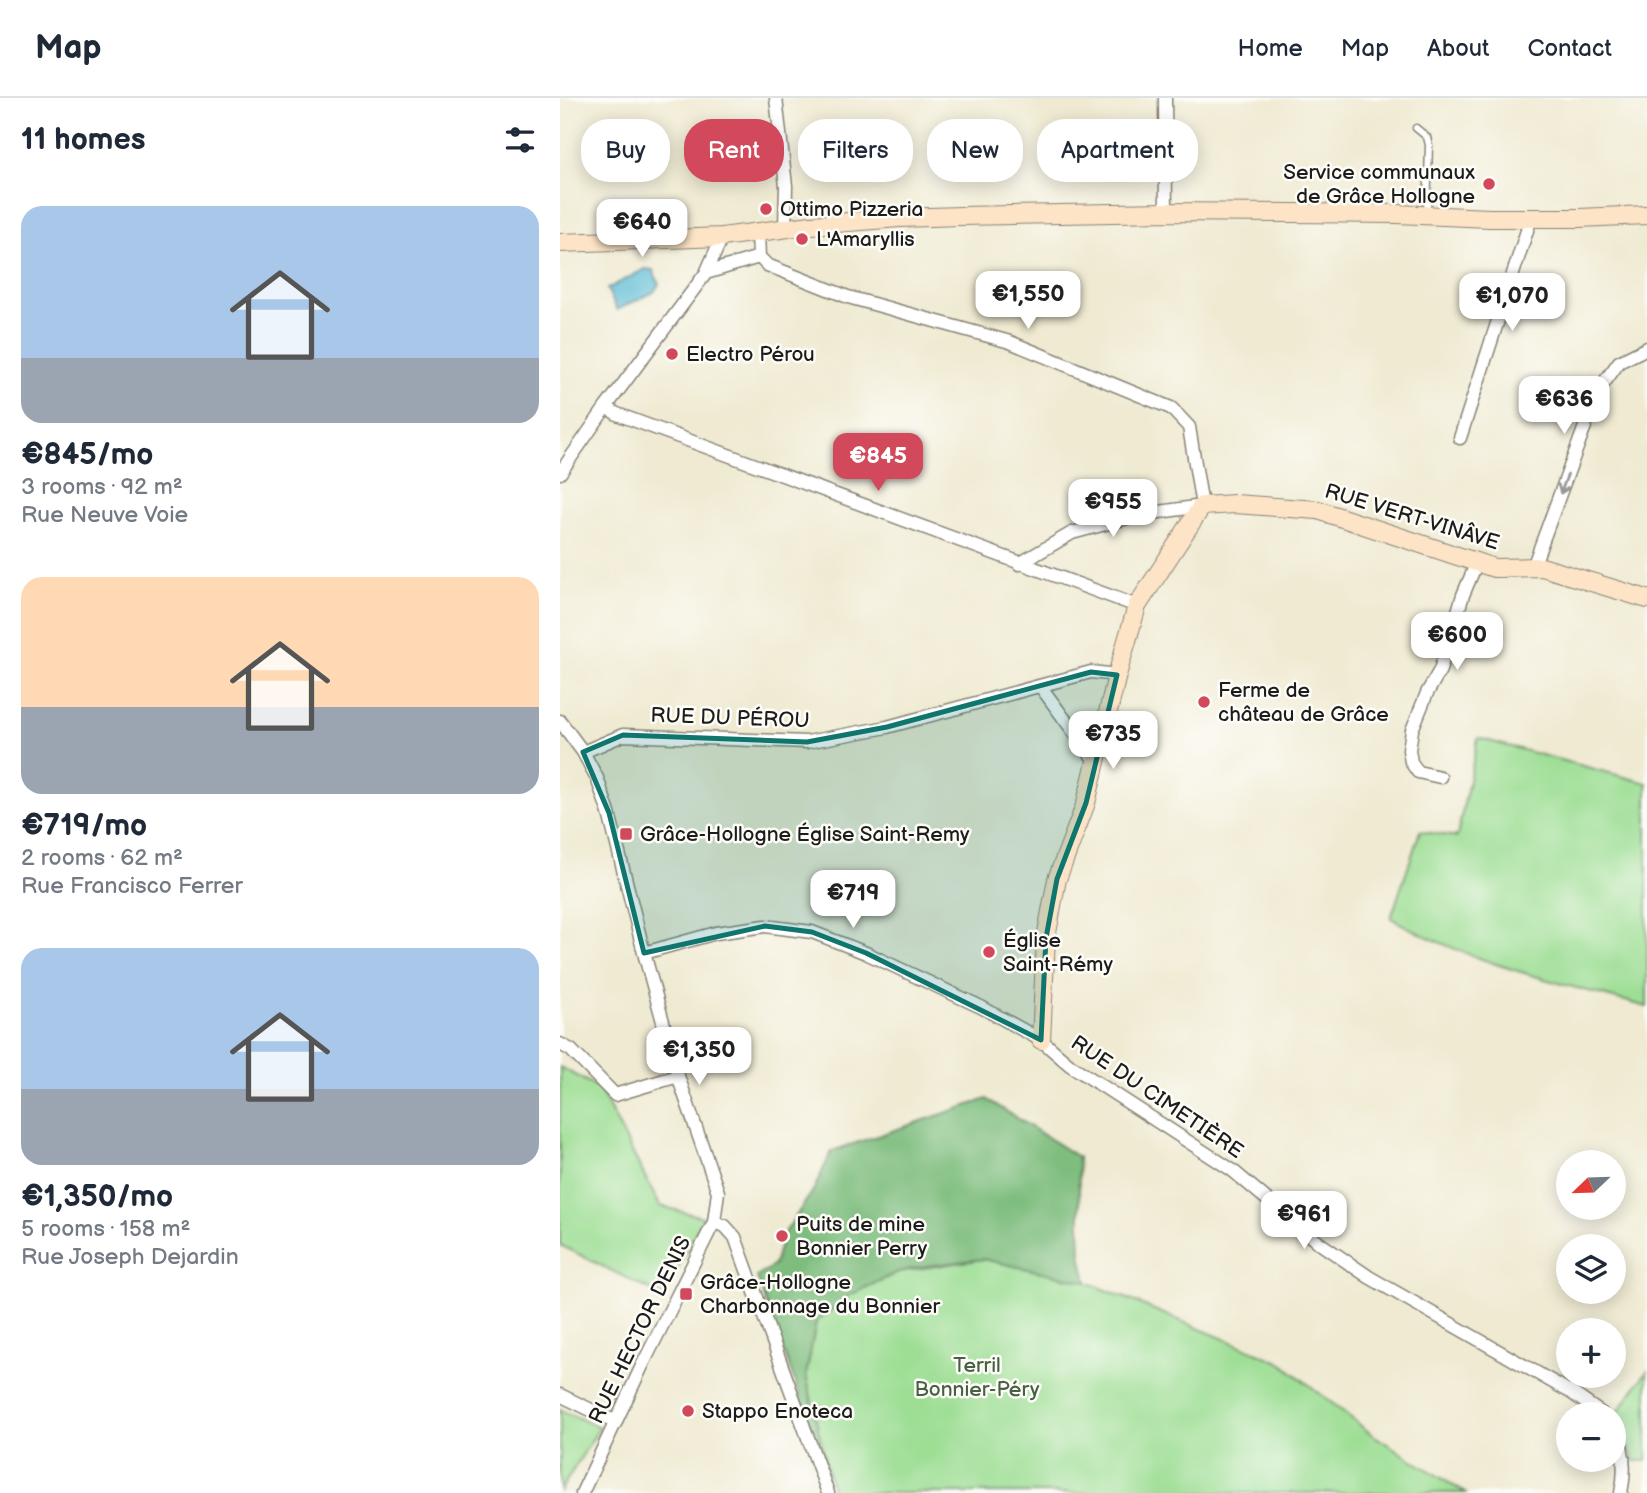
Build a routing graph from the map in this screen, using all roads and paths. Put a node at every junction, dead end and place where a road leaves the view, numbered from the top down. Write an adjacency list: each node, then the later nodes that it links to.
1 (776, 98): 8 (street)
2 (1165, 98): 4 (street)
3 (1416, 128): 6 (lane)
4 (1166, 212): 6 (street); 8 (street)
5 (1647, 215): 7 (street)
6 (1427, 216): 7 (street)
7 (1531, 218): 16 (street)
8 (785, 227): 9 (street)
9 (758, 233): 10 (street); 12 (street)
10 (722, 237): 11 (street); 13 (street)
11 (560, 243)
12 (759, 257): 13 (street); 18 (street)
13 (706, 273): 15 (street)
14 (1647, 348): 21 (street, one-way to 21)
15 (606, 407): 17 (street); 20 (street)
16 (1460, 438)
17 (560, 473)
18 (1202, 506): 19 (street, RUE VERT-VINÂVE); 20 (street); 23 (street)
19 (1477, 562): 21 (street, RUE VERT-VINÂVE); 29 (street)
20 (1019, 564): 23 (street)
21 (1534, 567): 22 (street, RUE VERT-VINÂVE)
22 (1647, 599)
23 (1137, 606): 24 (street)
24 (1117, 675): 25 (street, RUE DU PÉROU); 28 (street)
25 (1041, 687): 27 (street, RUE DU PÉROU); 28 (street)
26 (560, 721): 27 (street)
27 (583, 752): 30 (street)
28 (1096, 762): 31 (street)
29 (1440, 777)
30 (644, 953): 31 (street, RUE DU CIMETIÈRE); 33 (street)
31 (1041, 1040): 36 (street, RUE DU CIMETIÈRE)
32 (560, 1044): 33 (street)
33 (678, 1076): 34 (street)
34 (714, 1223): 37 (street, RUE HECTOR DENIS); 40 (street)
35 (560, 1395): 37 (street)
36 (1584, 1402)
37 (616, 1422): 39 (street, RUE HECTOR DENIS)
38 (1625, 1472): 41 (street)
39 (582, 1493)
40 (828, 1493)
41 (1622, 1493)

